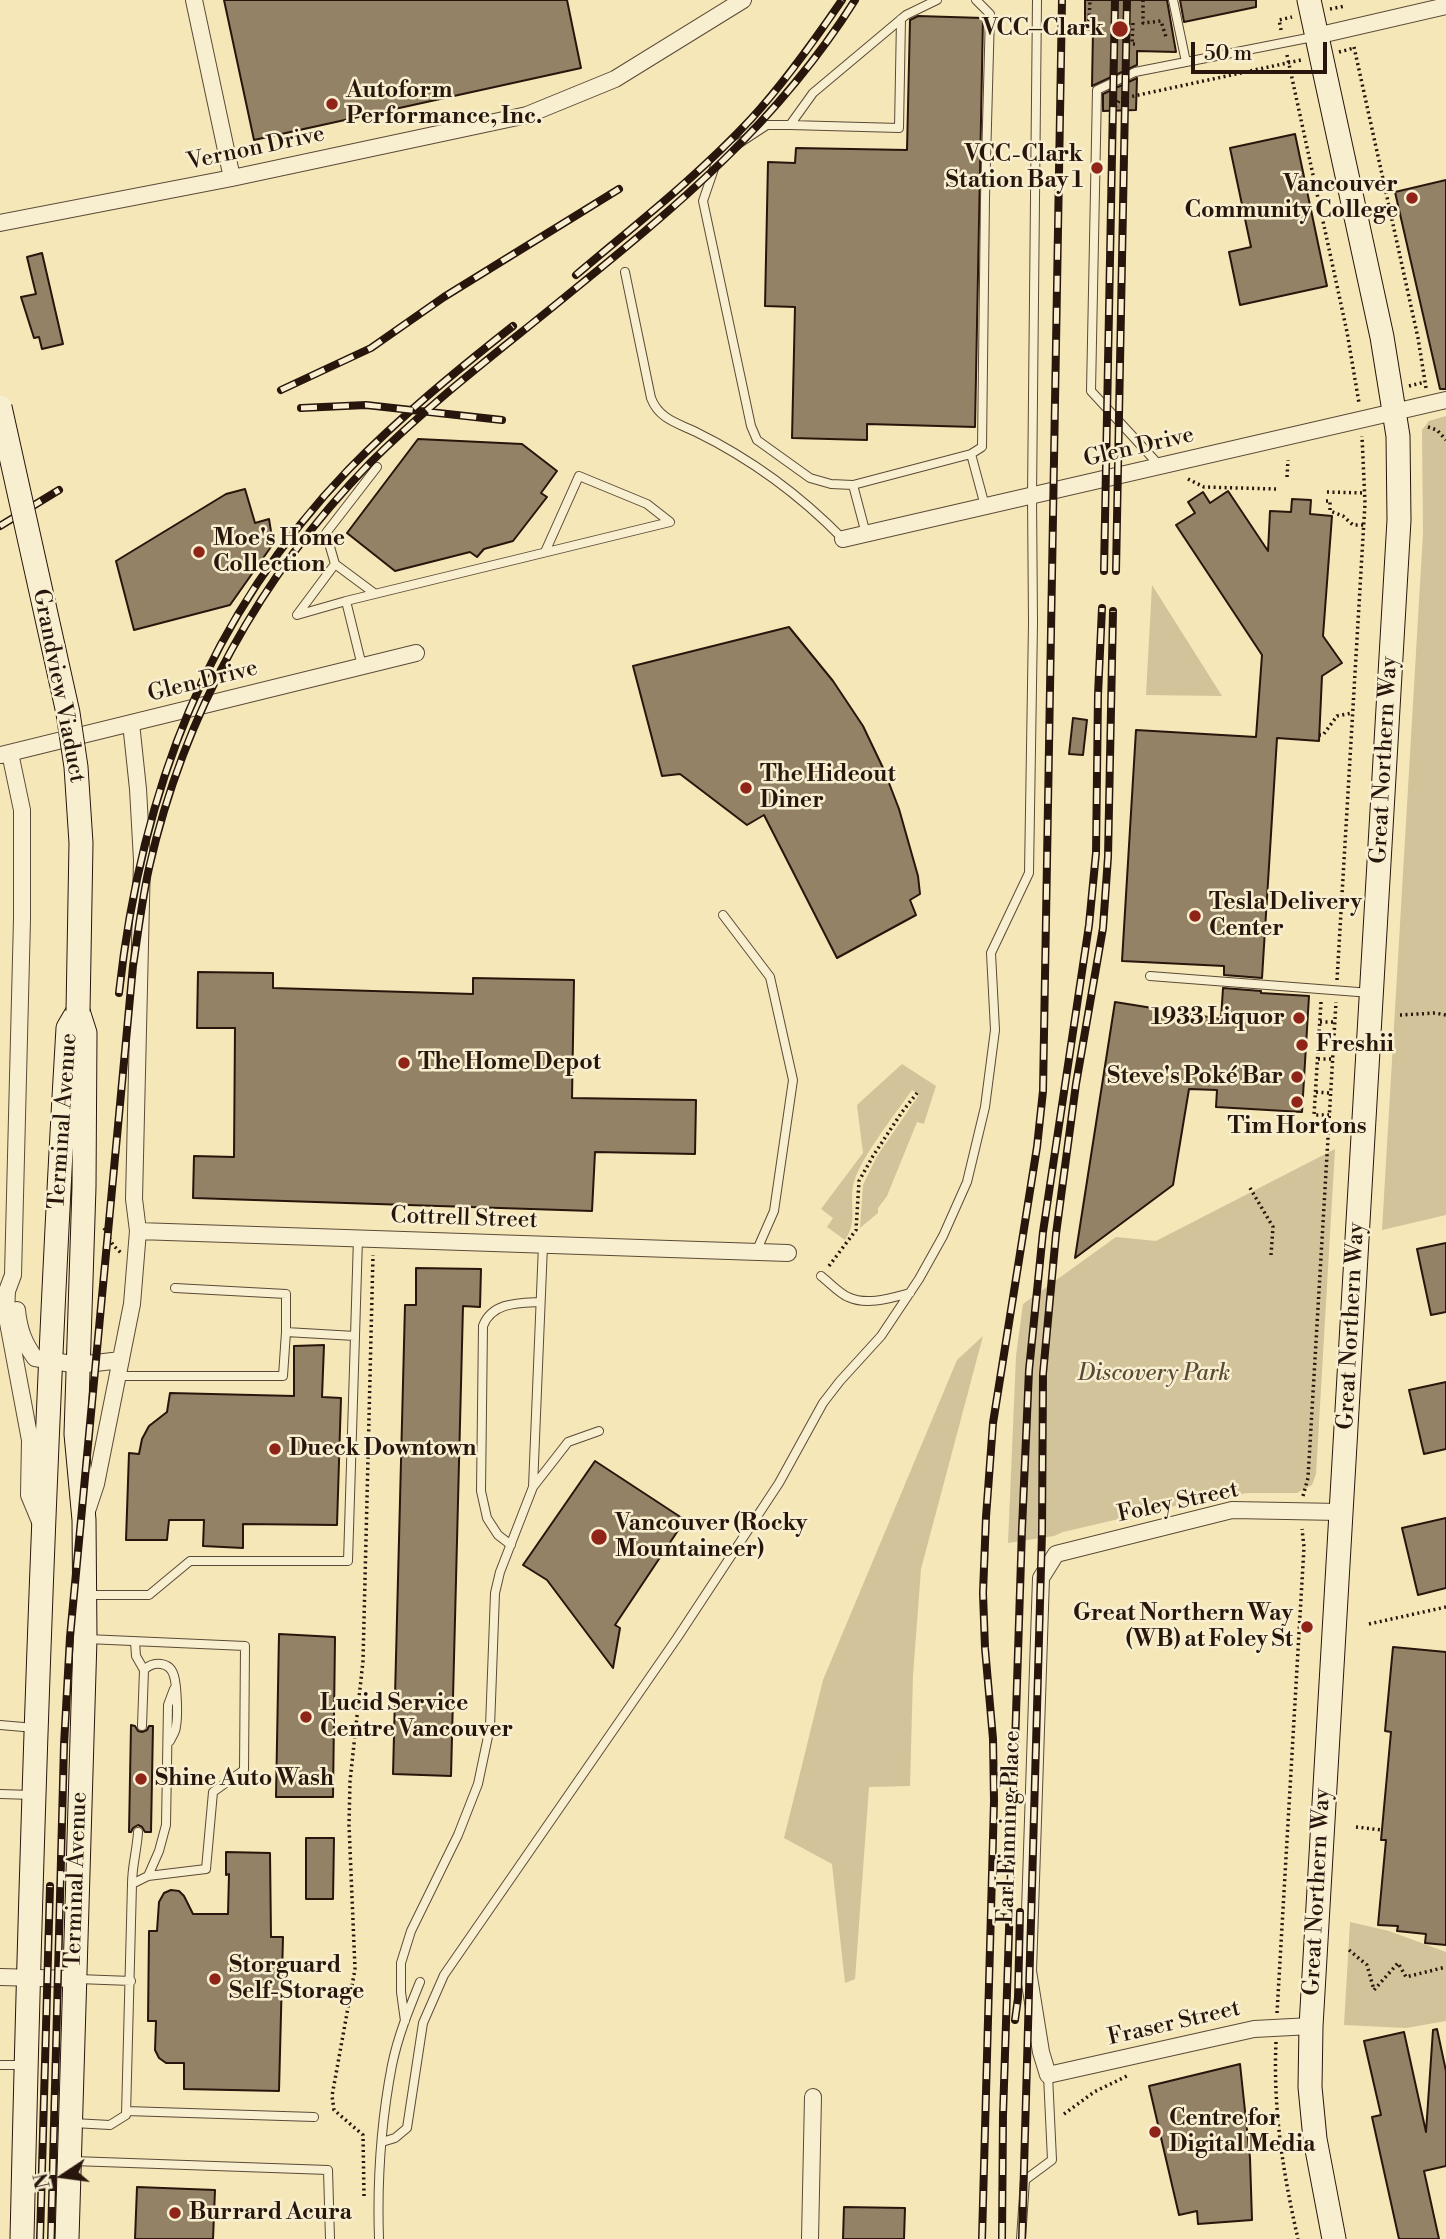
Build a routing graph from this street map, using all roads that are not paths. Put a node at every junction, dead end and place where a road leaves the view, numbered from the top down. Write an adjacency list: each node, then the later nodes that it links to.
1 (194, 0): 13 (street)
2 (743, 0): 13 (street, Vernon Drive)
3 (937, 0): 9 (lane)
4 (976, 0): 19 (lane)
5 (1037, 0): 23 (lane)
6 (1173, 0): 11 (lane)
7 (1309, 0): 10 (main road, Great Northern Way)
8 (1446, 6): 10 (street)
9 (901, 19): 12 (lane); 12 (lane)
10 (1316, 36): 11 (lane); 18 (main road, Great Northern Way)
11 (1186, 62): 21 (lane)
12 (790, 125): 22 (lane)
13 (232, 178): 14 (street, Vernon Drive)
14 (0, 223)
15 (625, 272): 26 (lane)
16 (1446, 400): 18 (street, Glen Drive)
17 (0, 407): 38 (main road, Grandview Viaduct, bridge)
18 (1394, 412): 21 (street, Glen Drive); 37 (main road, Great Northern Way)
19 (971, 454): 22 (lane); 24 (lane)
20 (377, 467): 28 (lane)
21 (1161, 467): 23 (street, Glen Drive)
22 (853, 485): 25 (lane)
23 (1032, 496): 24 (street, Glen Drive); 47 (lane)
24 (985, 506): 25 (street, Glen Drive)
25 (866, 534): 26 (street, Glen Drive)
26 (843, 539)
27 (545, 552): 27 (lane); 29 (lane)
28 (335, 564): 29 (lane); 30 (lane)
29 (374, 593): 30 (lane)
30 (346, 601): 32 (lane)
31 (416, 653): 32 (street, Glen Drive)
32 (362, 666): 33 (street, Glen Drive)
33 (131, 723): 34 (street, Glen Drive); 39 (street, Terminal Avenue)
34 (5, 754): 44 (street, Terminal Avenue)
35 (723, 915): 42 (lane)
36 (1150, 976): 37 (lane)
37 (1371, 993): 56 (main road, Great Northern Way)
38 (78, 1012): 51 (main road, Terminal Avenue); 52 (main road, Terminal Avenue)
39 (138, 1231): 40 (street, Cottrell Street); 53 (street, Terminal Avenue)
40 (366, 1239): 41 (street, Cottrell Street); 50 (lane)
41 (543, 1245): 42 (street, Cottrell Street); 48 (lane)
42 (755, 1252): 43 (street, Cottrell Street)
43 (788, 1253)
44 (13, 1275): 51 (street); 58 (street, Terminal Avenue)
45 (821, 1276): 47 (lane)
46 (175, 1288): 49 (lane)
47 (909, 1293): 87 (lane)
48 (540, 1302): 55 (lane); 59 (lane)
49 (286, 1332): 50 (lane); 53 (lane)
50 (355, 1336): 61 (lane)
51 (52, 1363): 52 (street); 58 (main road, Terminal Avenue)
52 (78, 1365): 53 (street); 57 (main road, Terminal Avenue)
53 (119, 1368): 57 (street, Terminal Avenue)
54 (598, 1431): 55 (lane)
55 (533, 1486): 59 (lane)
56 (1340, 1512): 60 (street, Foley Street); 79 (main road, Great Northern Way)
57 (84, 1520): 61 (main road, Terminal Avenue)
58 (45, 1533): 67 (main road, Terminal Avenue)
59 (511, 1545): 78 (lane)
60 (1041, 1578): 82 (street, Earl Finning Place)
61 (85, 1595): 62 (main road, Terminal Avenue)
62 (85, 1639): 63 (lane); 75 (main road, Terminal Avenue)
63 (135, 1642): 64 (lane); 71 (lane)
64 (144, 1670): 66 (lane); 71 (lane)
65 (0, 1726): 67 (lane)
66 (142, 1726)
67 (37, 1728): 69 (main road, Terminal Avenue)
68 (0, 1794): 69 (lane)
69 (35, 1796): 74 (main road, Terminal Avenue)
70 (138, 1832): 72 (lane)
71 (148, 1876): 72 (lane)
72 (132, 1884): 76 (lane)
73 (0, 1977): 74 (street)
74 (28, 1978): 75 (street); 81 (main road, Terminal Avenue)
75 (74, 1979): 76 (lane); 86 (main road, Terminal Avenue)
76 (131, 1981): 84 (lane)
77 (420, 1982): 78 (lane)
78 (405, 2021): 87 (lane)
79 (1311, 2026): 82 (street, Fraser Street); 95 (main road, Great Northern Way)
80 (0, 2065): 81 (lane)
81 (26, 2065): 89 (main road, Terminal Avenue)
82 (1048, 2075): 94 (lane)
83 (813, 2096): 93 (street)
84 (126, 2111): 85 (lane); 86 (lane)
85 (314, 2117)
86 (70, 2123): 88 (main road, Terminal Avenue)
87 (382, 2142): 92 (lane)
88 (70, 2161): 90 (main road, Terminal Avenue); 91 (lane)
89 (22, 2239)
90 (67, 2239)
91 (330, 2239)
92 (379, 2239)
93 (810, 2239)
94 (1021, 2239)
95 (1334, 2239)

